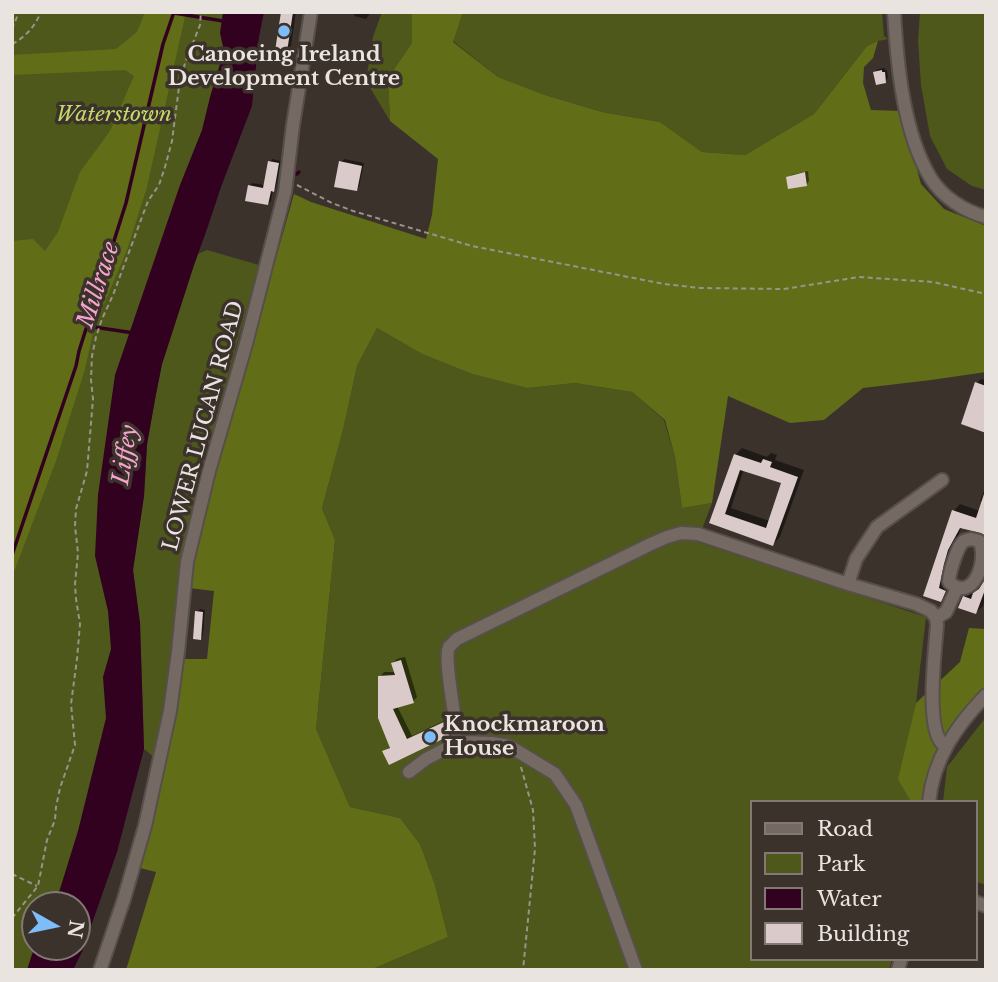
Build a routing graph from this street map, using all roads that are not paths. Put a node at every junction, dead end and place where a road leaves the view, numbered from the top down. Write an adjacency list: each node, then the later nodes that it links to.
1 (311, 12): 13 (street, LOWER LUCAN ROAD)
2 (894, 12): 3 (street)
3 (986, 217)
4 (942, 480): 5 (street)
5 (848, 584): 7 (street); 9 (street)
6 (957, 588): 7 (street)
7 (936, 618): 10 (street)
8 (986, 695): 10 (street)
9 (458, 742): 11 (street); 14 (street)
10 (946, 747): 12 (street)
11 (409, 772)
12 (929, 800)
13 (100, 970)
14 (636, 970)

